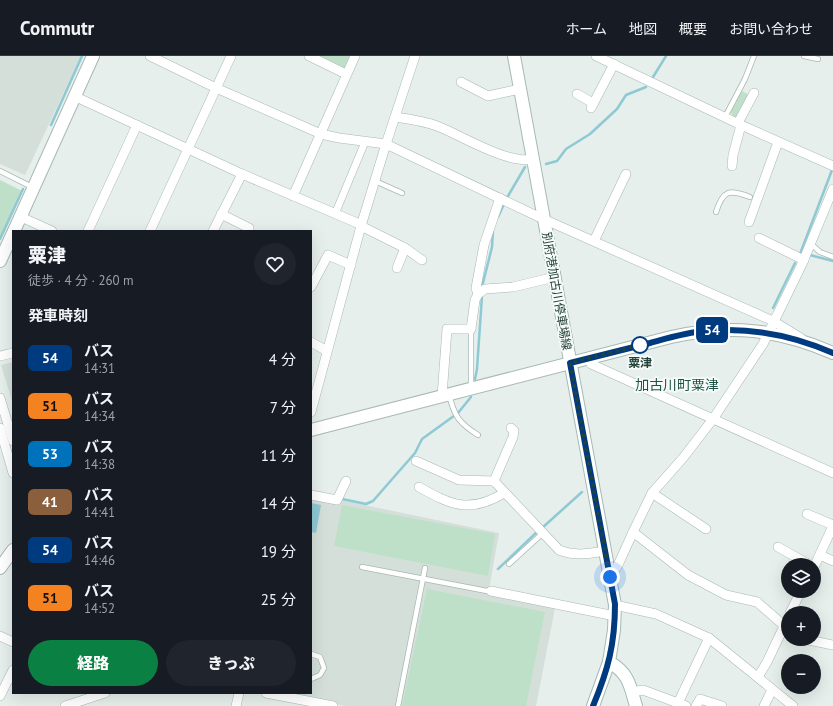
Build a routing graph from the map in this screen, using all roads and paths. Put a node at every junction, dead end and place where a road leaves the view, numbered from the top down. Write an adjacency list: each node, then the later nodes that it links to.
1 (93, 56): 20 (street)
2 (150, 56): 12 (street)
3 (230, 56): 16 (street)
4 (309, 56): 14 (street)
5 (355, 56): 14 (street)
6 (415, 56): 21 (street)
7 (514, 56): 17 (street, 別府港加古川停車場線)
8 (596, 56): 13 (street)
9 (754, 56): 22 (lane)
10 (804, 56): 11 (lane)
11 (818, 59)
12 (168, 60): 16 (street)
13 (611, 60): 19 (street); 22 (street)
14 (346, 74): 25 (street)
15 (465, 82): 17 (street)
16 (216, 88): 25 (street); 29 (street)
17 (520, 89): 30 (street, 別府港加古川停車場線)
18 (754, 92): 23 (street)
19 (577, 94)
20 (74, 96): 24 (street); 37 (street)
21 (395, 117): 28 (street); 30 (street)
22 (725, 117): 23 (street)
23 (740, 124): 27 (street); 31 (street)
24 (137, 126): 29 (street); 52 (street)
25 (321, 134): 26 (street); 40 (street)
26 (365, 142): 28 (street); 45 (street)
27 (778, 142): 32 (street); 42 (street)
28 (386, 144): 36 (street); 41 (street)
29 (187, 149): 34 (street); 53 (street)
30 (533, 159): 47 (street, 別府港加古川停車場線)
31 (732, 166)
32 (833, 166)
33 (0, 171): 37 (lane)
34 (242, 174): 40 (street); 44 (street)
35 (626, 174): 58 (street)
36 (375, 180): 39 (lane); 49 (street)
37 (34, 187): 46 (street)
38 (833, 189): 59 (street)
39 (402, 193)
40 (293, 196): 45 (street)
41 (500, 198): 47 (street); 69 (street)
42 (754, 199): 43 (lane); 48 (street)
43 (716, 212)
44 (221, 214): 54 (street); 55 (street)
45 (335, 214): 49 (street)
46 (20, 217): 50 (street); 51 (street)
47 (544, 219): 58 (street); 67 (street, 別府港加古川停車場線)
48 (749, 222)
49 (362, 226): 60 (street); 65 (street)
50 (15, 230)
51 (50, 230)
52 (88, 230)
53 (150, 230)
54 (213, 230)
55 (248, 230)
56 (12, 236): 64 (street)
57 (759, 238): 63 (street)
58 (594, 241): 70 (street)
59 (811, 244): 61 (lane); 63 (street)
60 (404, 248): 62 (street); 66 (street)
61 (833, 257)
62 (422, 260)
63 (804, 260): 70 (street)
64 (0, 261)
65 (351, 265): 68 (street); 75 (street)
66 (397, 268)
67 (555, 277): 69 (street); 80 (street, 別府港加古川停車場線)
68 (312, 285)
69 (482, 292): 71 (street)
70 (774, 321): 72 (street); 73 (street)
71 (471, 329): 81 (lane); 82 (street)
72 (768, 332): 73 (street); 79 (street); 85 (street)
73 (807, 342): 77 (street)
74 (312, 343): 75 (street)
75 (327, 351): 84 (street)
76 (12, 353): 78 (street)
77 (833, 353)
78 (0, 356)
79 (590, 358): 80 (street); 85 (street)
80 (570, 363): 82 (street); 107 (street, 別府港加古川停車場線)
81 (471, 383)
82 (445, 395): 88 (street); 89 (lane)
83 (0, 398): 87 (street)
84 (313, 400)
85 (713, 419): 93 (street); 98 (street)
86 (511, 428): 95 (street)
87 (5, 429): 90 (street); 92 (street)
88 (312, 430)
89 (478, 435)
90 (12, 440)
91 (416, 461): 95 (street)
92 (12, 468)
93 (833, 473)
94 (346, 481): 99 (street)
95 (494, 481): 97 (street)
96 (419, 487): 97 (street)
97 (504, 493): 103 (street)
98 (652, 494): 102 (street); 104 (street)
99 (312, 495)
100 (807, 514): 101 (street)
101 (833, 525): 108 (street)
102 (706, 529)
103 (541, 531): 107 (street); 112 (lane)
104 (633, 532): 116 (street); 120 (street)
105 (778, 547): 109 (street)
106 (12, 551): 114 (street)
107 (604, 551): 116 (street, 別府港加古川停車場線)
108 (820, 555): 110 (street); 111 (street)
109 (798, 558)
110 (818, 558)
111 (833, 561)
112 (509, 564)
113 (362, 567): 117 (lane)
114 (0, 568)
115 (425, 568): 117 (lane)
116 (610, 577): 119 (street, 別府港加古川停車場線)
117 (423, 578): 118 (lane); 145 (lane)
118 (489, 591): 119 (street)
119 (615, 610): 123 (street); 128 (street, 別府港加古川停車場線)
120 (781, 620)
121 (781, 635): 130 (street)
122 (0, 636): 124 (street)
123 (709, 638): 130 (street); 141 (street)
124 (12, 642)
125 (821, 643): 126 (street)
126 (833, 645)
127 (312, 654): 131 (lane)
128 (610, 662): 133 (street); 146 (street, 別府港加古川停車場線)
129 (12, 672): 137 (street)
130 (758, 677): 132 (street)
131 (312, 678)
132 (772, 690): 150 (street); 151 (street)
133 (632, 692): 141 (street); 147 (street)
134 (103, 694): 139 (street)
135 (239, 694): 143 (street)
136 (276, 694): 138 (street)
137 (0, 696)
138 (304, 697): 144 (street)
139 (92, 699): 140 (street)
140 (80, 700): 142 (street)
141 (682, 705)
142 (65, 706)
143 (236, 706)
144 (333, 706)
145 (398, 706)
146 (593, 706)
147 (636, 706)
148 (696, 706): 149 (street)
149 (722, 706)
150 (764, 706)
151 (793, 706)

